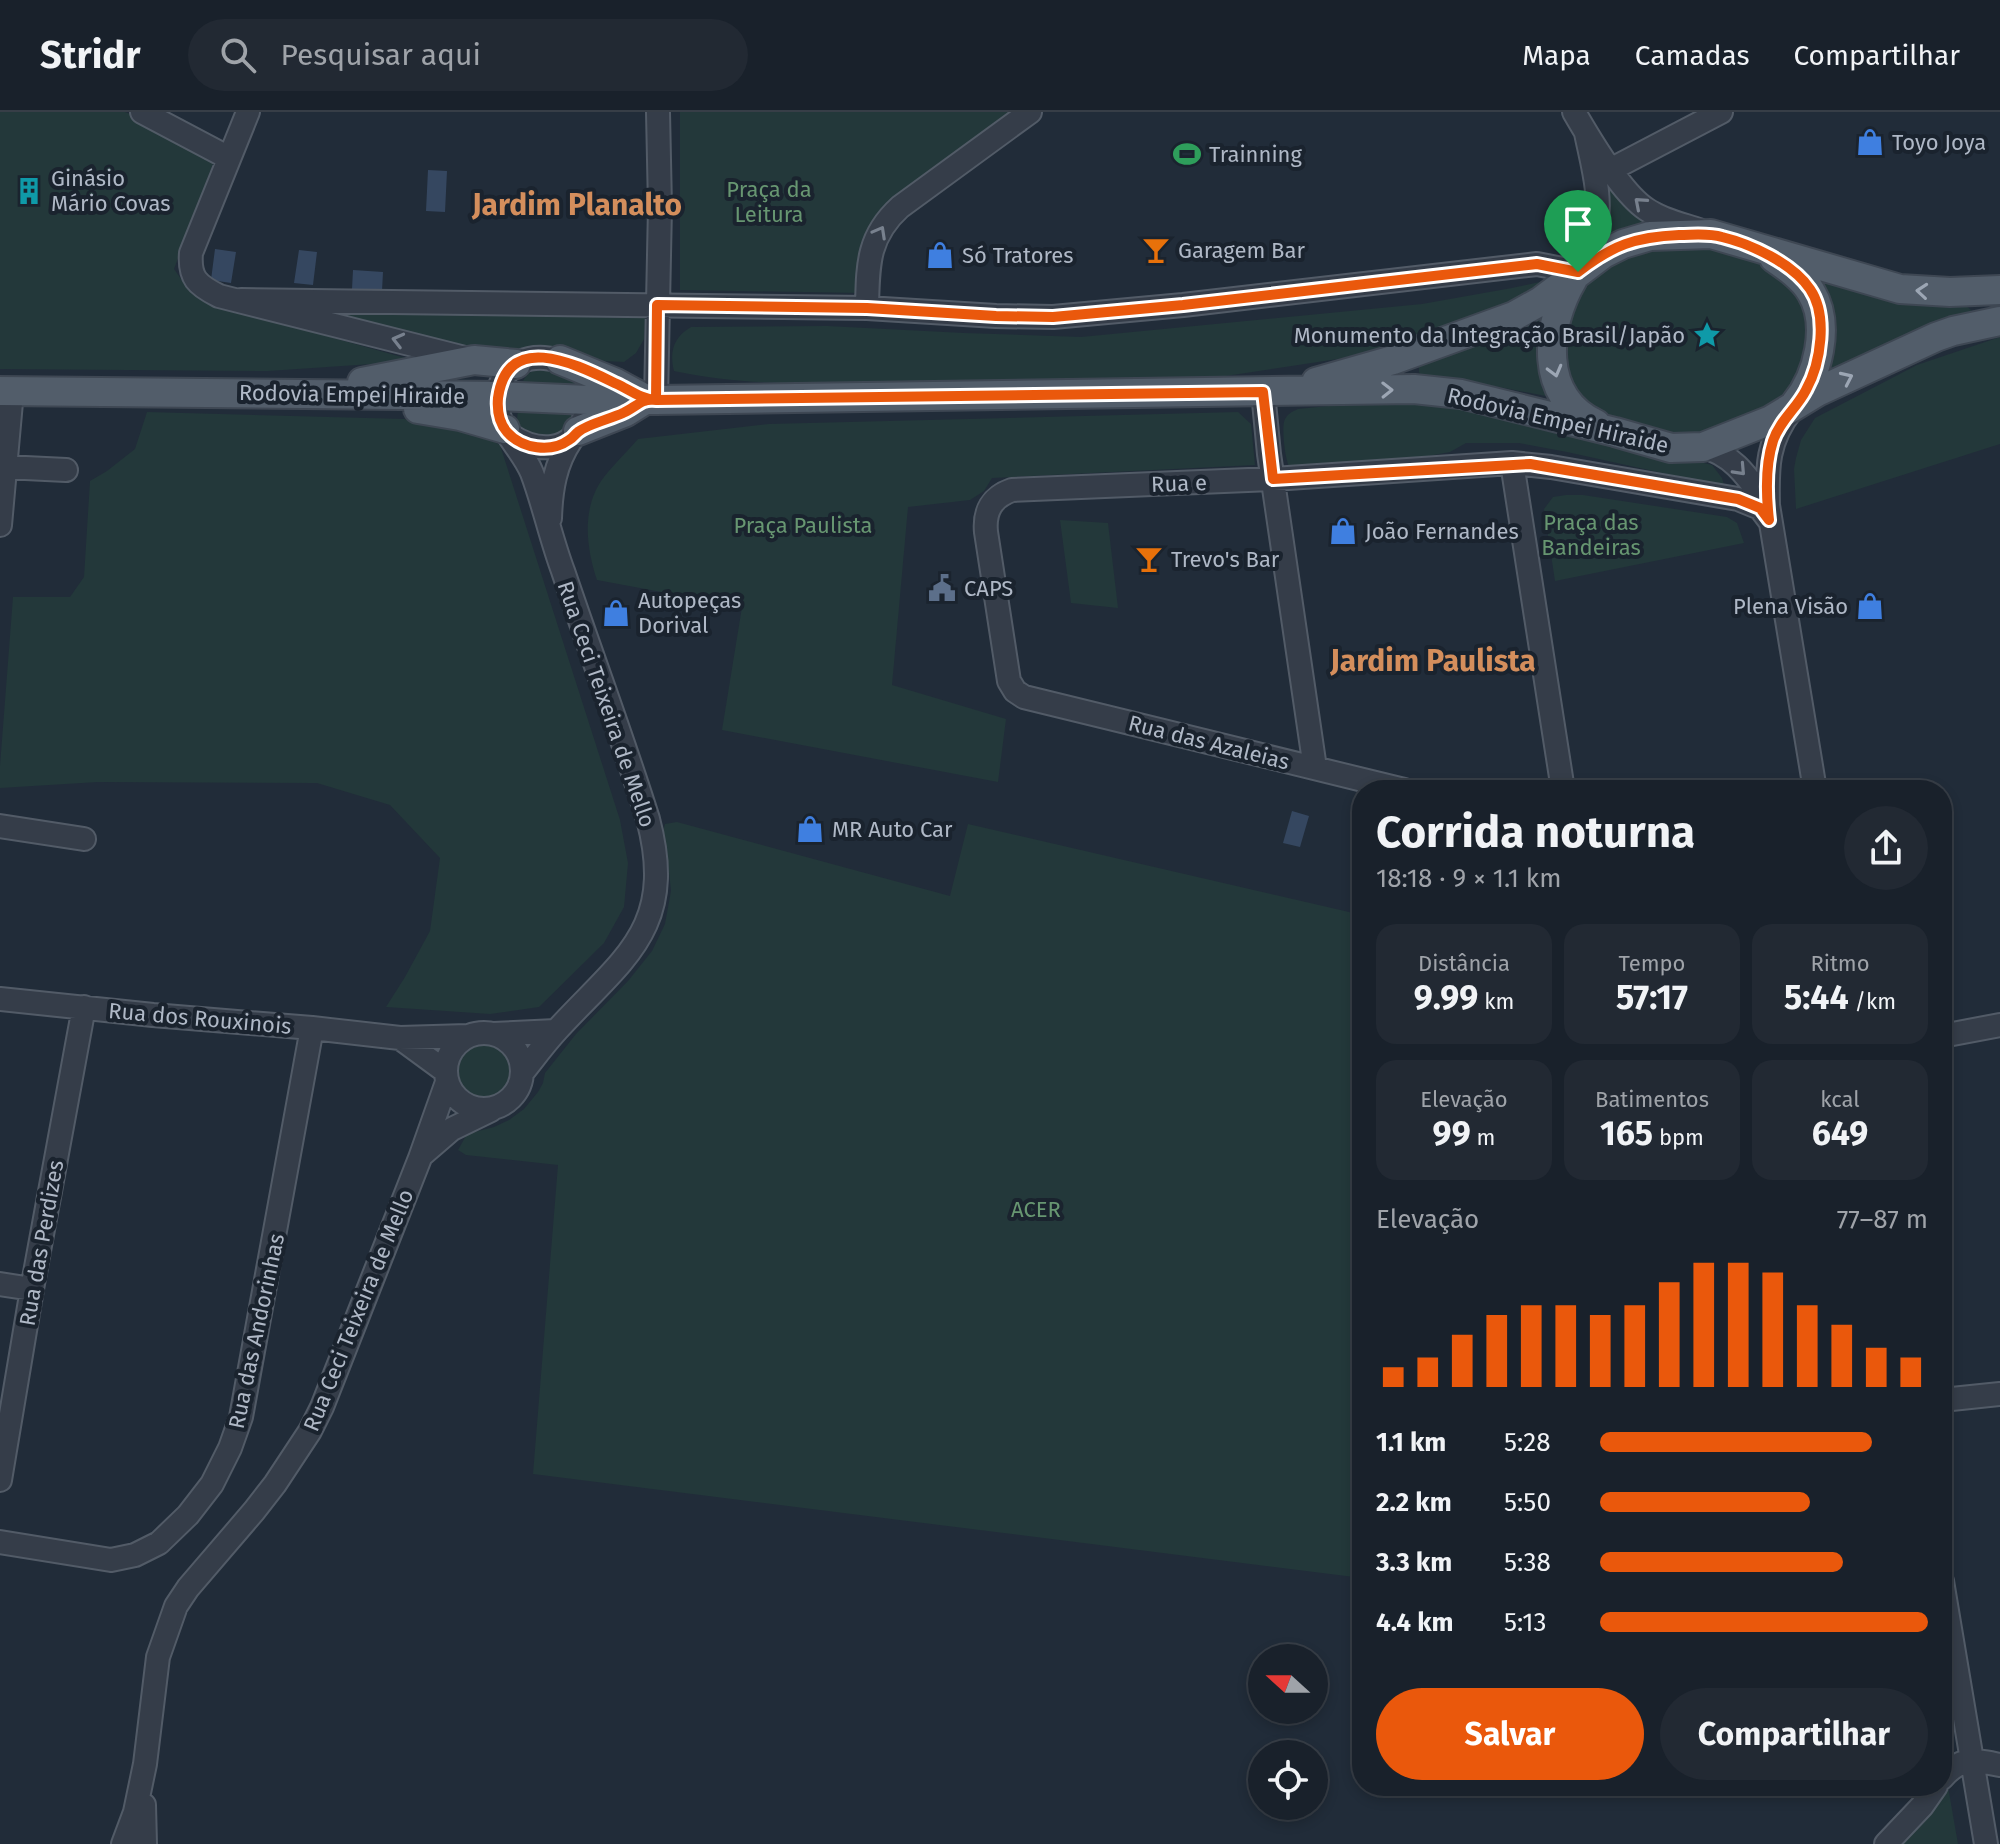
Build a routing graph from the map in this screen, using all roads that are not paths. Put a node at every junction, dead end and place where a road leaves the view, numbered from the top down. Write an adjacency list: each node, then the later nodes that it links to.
1 (142, 112): 8 (street)
2 (248, 112): 8 (street)
3 (658, 112): 15 (street)
4 (1030, 112): 16 (street, one-way to 4)
5 (1574, 112): 7 (street)
6 (1721, 112): 9 (street)
7 (1586, 133): 9 (street); 12 (street)
8 (229, 158): 14 (street)
9 (1612, 169): 10 (street, one-way to 9)
10 (1711, 234): 11 (main road, Rodovia Empei Hiraide); 12 (main road, Rodovia Empei Hiraide)
11 (1742, 242): 13 (main road, Rodovia Empei Hiraide, one-way to 11); 27 (main road)
12 (1578, 272): 16 (street); 22 (main road, Rodovia Empei Hiraide); 29 (main road, one-way to 29)
13 (2000, 290)
14 (241, 300): 15 (street); 18 (street, one-way to 14)
15 (657, 305): 16 (street); 26 (street)
16 (867, 308)
17 (2000, 321): 27 (main road, Rodovia Empei Hiraide, one-way to 17)
18 (474, 360): 20 (main road); 23 (main road)
19 (560, 360): 20 (street); 25 (street); 26 (main road)
20 (516, 364): 24 (street)
21 (6, 391): 23 (main road, Rodovia Empei Hiraide); 33 (street)
22 (1272, 392): 26 (main road, Rodovia Empei Hiraide); 29 (main road, Rodovia Empei Hiraide, one-way to 29); 35 (street)
23 (302, 393): 24 (main road, Rodovia Empei Hiraide); 28 (main road)
24 (499, 396): 25 (main road, Rodovia Empei Hiraide); 28 (street)
25 (588, 400): 26 (main road, Rodovia Empei Hiraide); 30 (street, Rua Ceci Teixeira de Mello)
26 (651, 400): 30 (main road)
27 (1792, 408): 31 (main road, Rodovia Empei Hiraide); 36 (street)
28 (507, 432): 30 (street); 38 (street, Rua Ceci Teixeira de Mello)
29 (1615, 432): 31 (main road, Rodovia Empei Hiraide)
30 (575, 435): 38 (street, Rua Ceci Teixeira de Mello)
31 (1703, 447): 36 (street, one-way to 36)
32 (1512, 463): 35 (street); 36 (street); 42 (street)
33 (5, 467): 34 (street); 37 (street)
34 (66, 470)
35 (1273, 479): 39 (street, Rua e); 40 (street)
36 (1768, 512): 43 (street)
37 (0, 525)
38 (550, 535): 50 (street, Rua Ceci Teixeira de Mello)
39 (1015, 691): 40 (street, Rua das Azaleias)
40 (1315, 768): 41 (street, Rua das Azaleias)
41 (1364, 780)
42 (1561, 780)
43 (1813, 780)
44 (0, 826): 45 (street)
45 (84, 839)
46 (0, 999): 47 (street, Rua dos Rouxinois)
47 (84, 1007): 49 (street, Rua dos Rouxinois); 60 (street, Rua das Perdizes)
48 (2000, 1025): 52 (street)
49 (312, 1028): 54 (street, Rua dos Rouxinois); 64 (street, Rua das Andorinhas)
50 (556, 1031): 51 (street); 55 (street, Rua Ceci Teixeira de Mello)
51 (493, 1034): 53 (street); 55 (street)
52 (1952, 1034)
53 (467, 1036): 54 (street, Rua dos Rouxinois); 56 (street)
54 (400, 1038): 56 (street, Rua dos Rouxinois)
55 (522, 1073): 57 (street)
56 (446, 1076): 57 (street); 58 (street, Rua Ceci Teixeira de Mello)
57 (498, 1107): 58 (street, Rua Ceci Teixeira de Mello)
58 (420, 1158): 66 (street, Rua Ceci Teixeira de Mello)
59 (0, 1284): 60 (street)
60 (32, 1289): 63 (street, Rua das Perdizes)
61 (2000, 1394): 62 (street)
62 (1952, 1399)
63 (0, 1480)
64 (0, 1542)
65 (1952, 1640): 67 (street)
66 (146, 1757): 71 (street); 72 (street)
67 (1972, 1759): 68 (street); 69 (street); 74 (street)
68 (2000, 1765)
69 (1952, 1769)
70 (1928, 1796): 73 (street)
71 (123, 1844)
72 (145, 1844)
73 (1886, 1844)
74 (1986, 1844)

